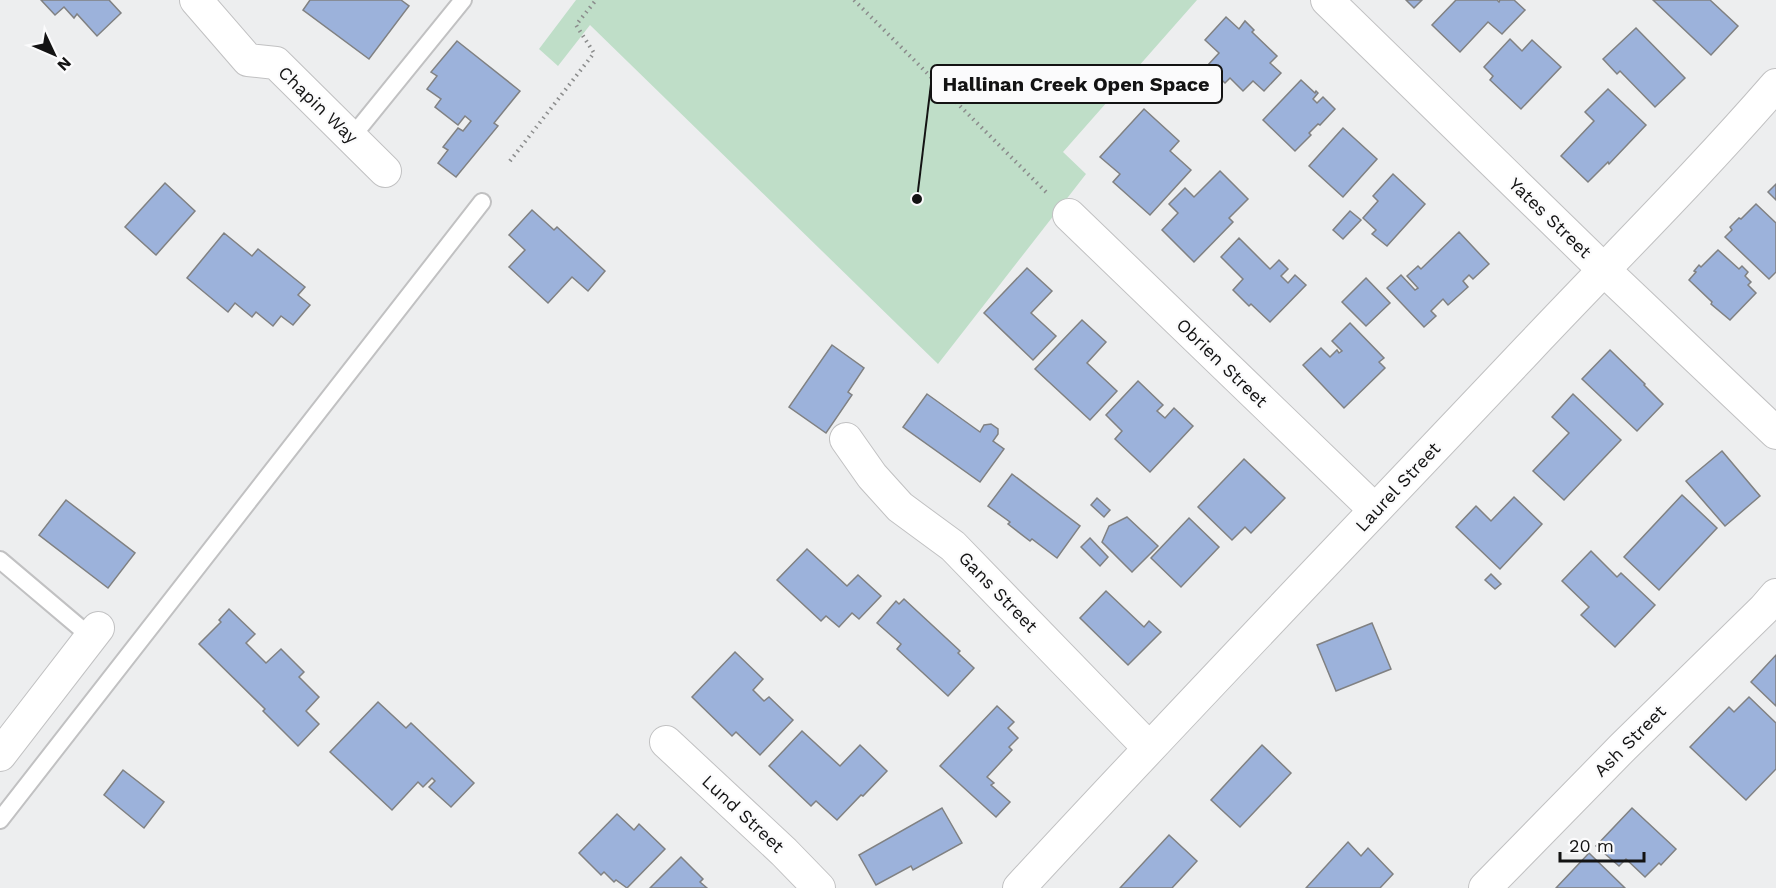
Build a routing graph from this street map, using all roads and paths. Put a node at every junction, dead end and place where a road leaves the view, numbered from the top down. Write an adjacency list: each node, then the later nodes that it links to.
1 (196, 0): 7 (street, Chapin Way)
2 (463, 0): 7 (lane)
3 (596, 0): 8 (path)
4 (854, 0): 11 (path)
5 (1327, 0): 12 (street, Yates Street)
6 (1776, 85): 12 (street, Laurel Street)
7 (351, 138): 9 (street, Chapin Way)
8 (510, 161)
9 (385, 171)
10 (482, 202): 22 (lane)
11 (1069, 215): 15 (street, Obrien Street)
12 (1603, 269): 13 (street, Yates Street); 15 (street, Laurel Street)
13 (1776, 433)
14 (846, 439): 20 (street, Gans Street)
15 (1375, 510): 20 (street, Laurel Street)
16 (0, 560): 18 (lane)
17 (1776, 595): 25 (street, Ash Street)
18 (95, 632): 21 (street)
19 (666, 742): 23 (street, Lund Street)
20 (1149, 748): 24 (street, Laurel Street)
21 (0, 755)
22 (0, 820)
23 (819, 888)
24 (1019, 888)
25 (1485, 888)

